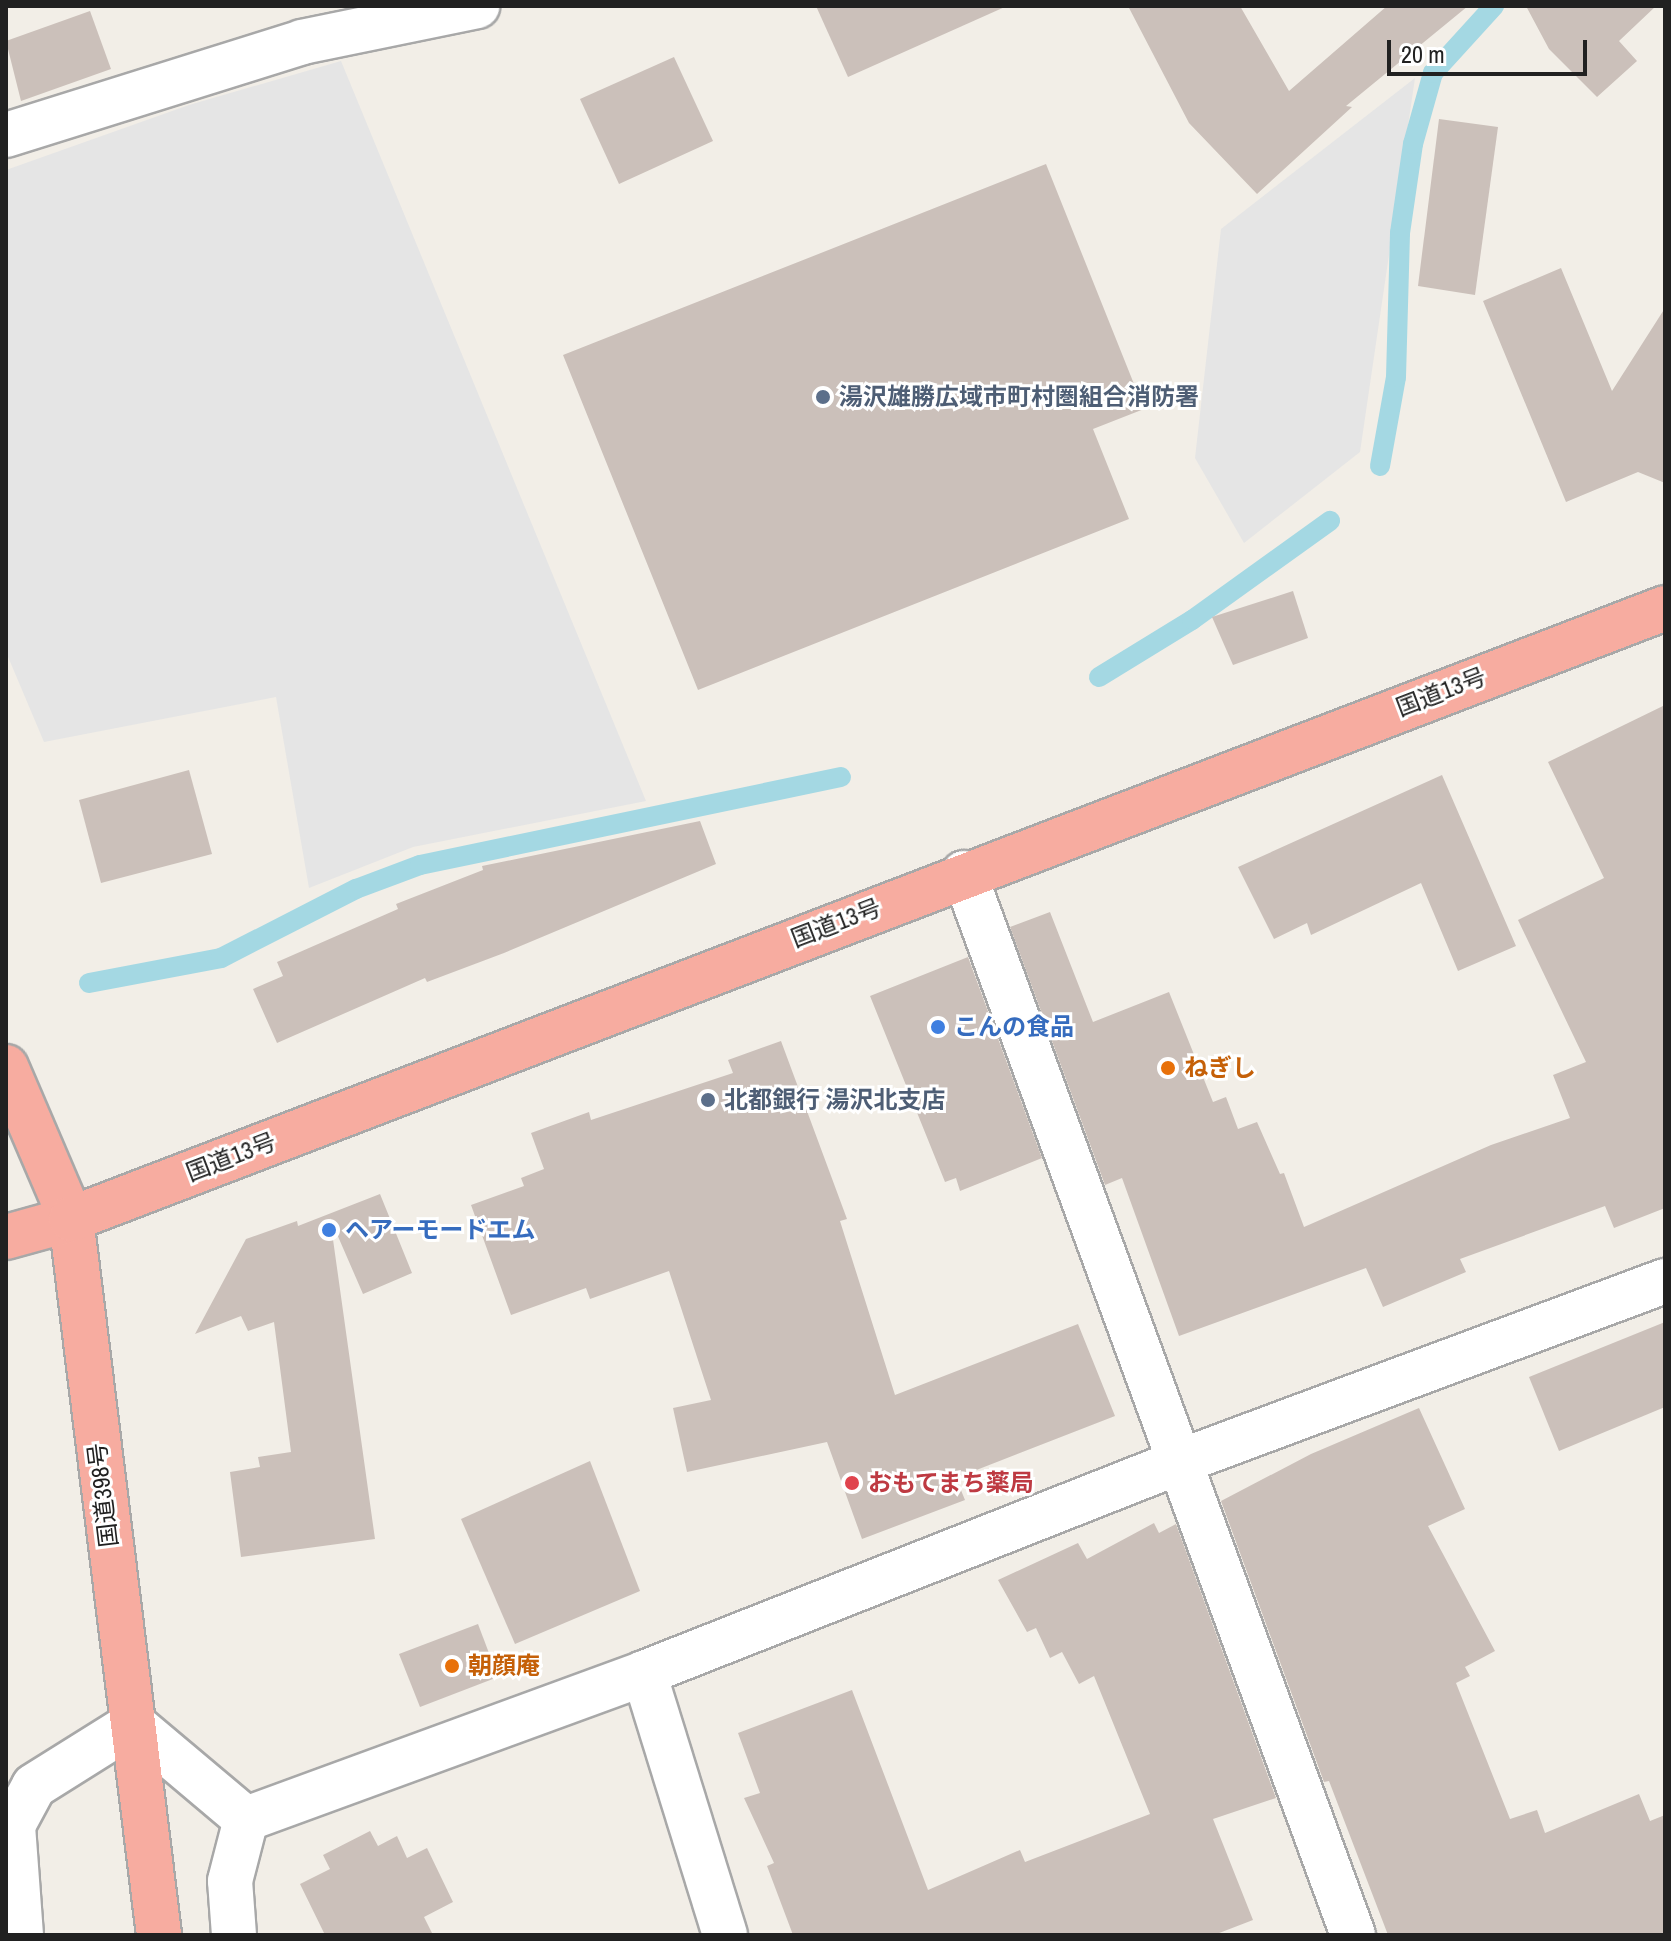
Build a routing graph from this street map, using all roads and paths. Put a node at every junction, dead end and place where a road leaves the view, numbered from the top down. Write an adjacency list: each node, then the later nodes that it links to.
1 (477, 6): 2 (street)
2 (6, 135)
3 (1665, 608): 4 (highway, 国道13号)
4 (964, 873): 6 (highway, 国道13号); 9 (street)
5 (6, 1067): 6 (highway, 国道398号)
6 (71, 1219): 7 (highway, 国道13号); 11 (highway, 国道398号)
7 (6, 1237)
8 (1665, 1281): 9 (street)
9 (1179, 1462): 10 (street); 17 (street)
10 (644, 1673): 12 (street); 16 (street)
11 (133, 1724): 12 (street); 13 (street); 14 (highway, 国道398号)
12 (246, 1819): 15 (street)
13 (21, 1935)
14 (159, 1935)
15 (234, 1935)
16 (725, 1935)
17 (1353, 1935)

